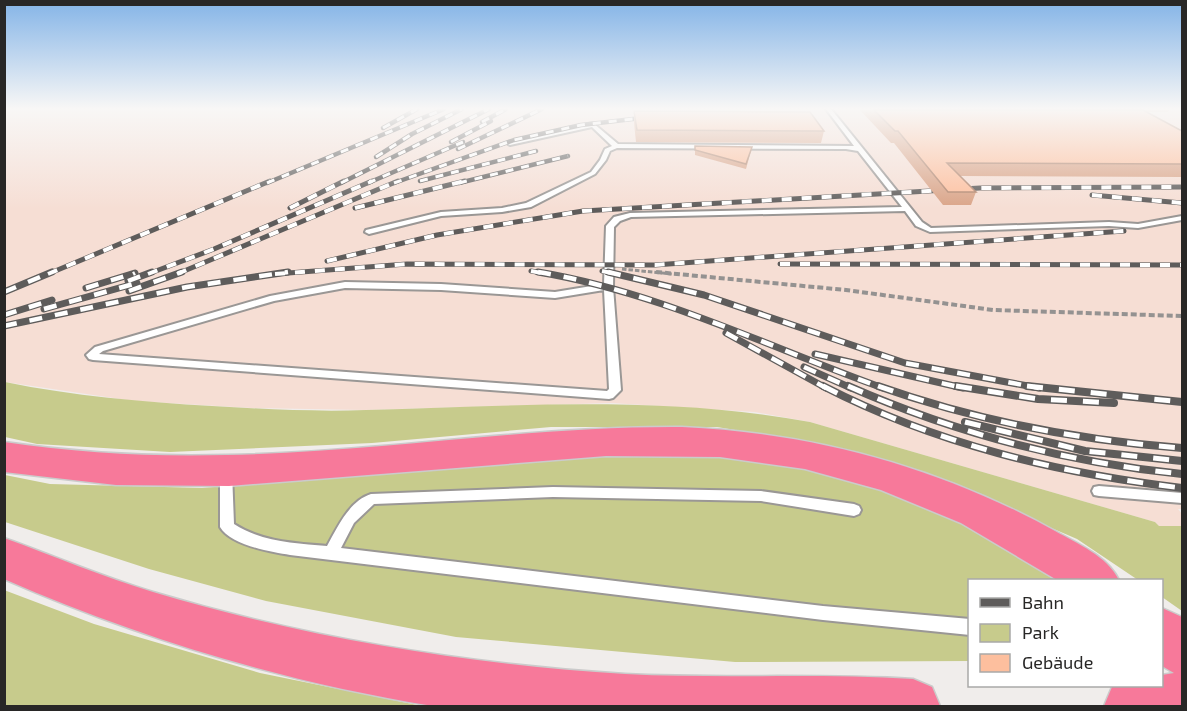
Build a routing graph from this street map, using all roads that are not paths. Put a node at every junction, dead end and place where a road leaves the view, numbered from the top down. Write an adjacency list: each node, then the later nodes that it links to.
1 (514, 142): 4 (lane)
2 (612, 142): 5 (lane)
3 (854, 142): 6 (lane)
4 (510, 143)
5 (616, 146): 6 (lane); 9 (lane)
6 (860, 149): 7 (lane)
7 (907, 209): 8 (lane); 10 (lane)
8 (1182, 218)
9 (369, 232)
10 (609, 286): 10 (lane)
11 (4, 457): 12 (highway)
12 (226, 472): 16 (lane); 18 (highway)
13 (1099, 491): 14 (lane)
14 (1182, 498)
15 (854, 510): 16 (lane)
16 (331, 553): 19 (lane)
17 (4, 558): 23 (highway)
18 (1093, 579)
19 (968, 627)
20 (1163, 634): 21 (highway)
21 (1182, 651)
22 (1182, 699): 24 (highway)
23 (913, 706)
24 (1131, 706)

